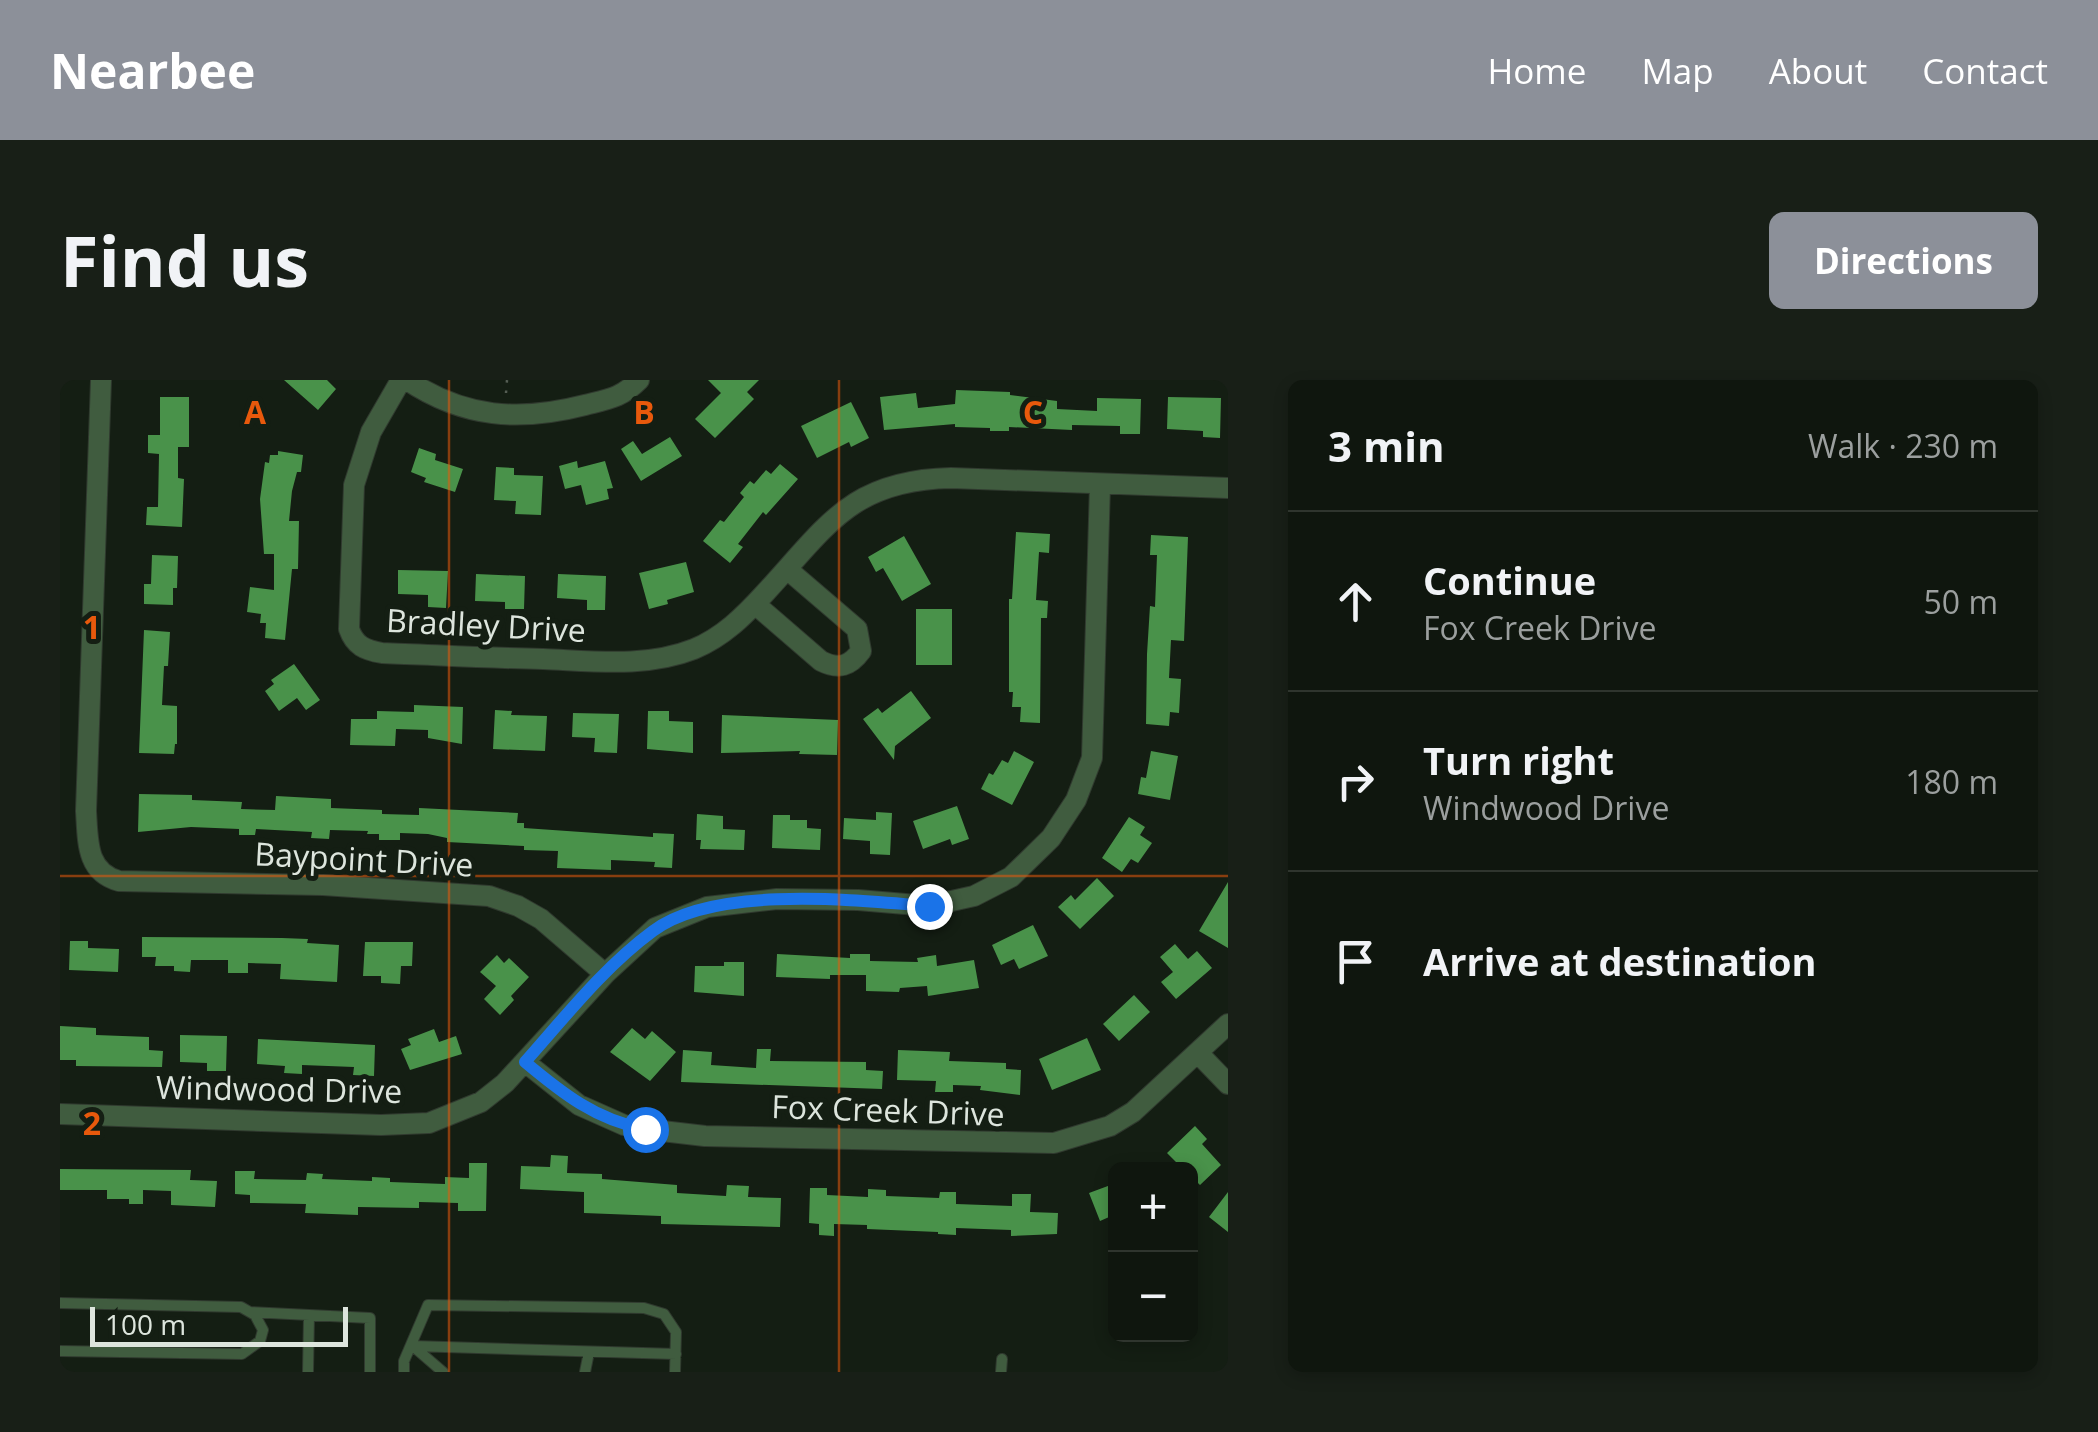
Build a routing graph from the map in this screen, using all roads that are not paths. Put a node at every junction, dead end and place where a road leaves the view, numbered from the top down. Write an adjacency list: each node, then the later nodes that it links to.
1 (100, 380): 8 (street, Baypoint Drive)
2 (404, 380): 3 (street); 7 (street, Bradley Drive)
3 (639, 380)
4 (1100, 486): 5 (street, Bradley Drive); 6 (street, Bradley Drive); 8 (street, Windwood Drive)
5 (1228, 488)
6 (787, 569): 7 (street, Bradley Drive); 7 (street)
7 (755, 604)
8 (604, 974): 11 (street, Windwood Drive)
9 (1228, 1024): 10 (street, Fox Creek Drive)
10 (1198, 1054): 11 (street, Fox Creek Drive); 12 (street)
11 (525, 1062): 13 (street, Windwood Drive)
12 (1228, 1084)
13 (60, 1114)
14 (60, 1304): 15 (lane)
15 (250, 1312): 16 (lane); 18 (lane)
16 (309, 1315): 22 (lane); 23 (lane)
17 (413, 1346): 19 (lane); 20 (lane); 24 (lane); 25 (lane)
18 (60, 1351)
19 (589, 1352): 20 (lane); 26 (lane)
20 (676, 1354): 27 (lane)
21 (1002, 1359): 28 (lane)
22 (308, 1372)
23 (370, 1372)
24 (404, 1372)
25 (443, 1372)
26 (584, 1372)
27 (676, 1372)
28 (1002, 1372)

